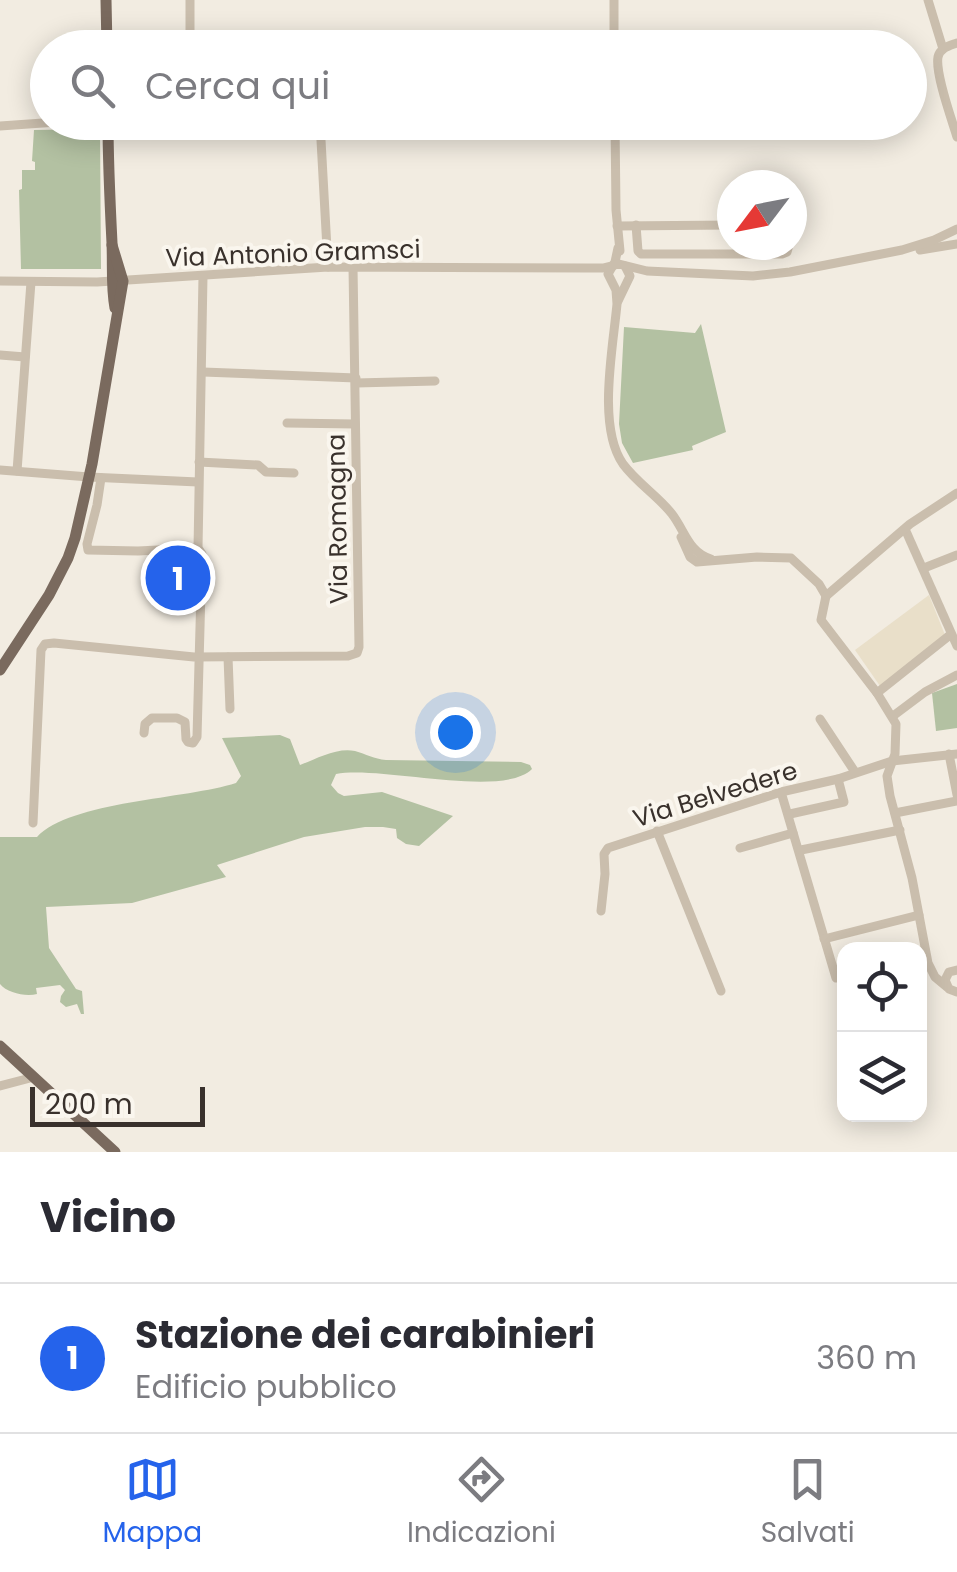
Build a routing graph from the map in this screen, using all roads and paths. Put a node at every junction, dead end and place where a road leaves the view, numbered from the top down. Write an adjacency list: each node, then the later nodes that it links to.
1 (106, 0): 5 (main road)
2 (190, 0): 6 (street)
3 (614, 0): 7 (street)
4 (928, 0): 9 (street)
5 (107, 30)
6 (190, 30)
7 (614, 30)
8 (957, 43): 9 (street)
9 (943, 49): 12 (street)
10 (30, 124): 11 (street)
11 (0, 126)
12 (957, 138)
13 (108, 140): 32 (main road)
14 (321, 140): 27 (street)
15 (614, 140): 18 (street)
16 (717, 224): 17 (street)
17 (636, 225): 18 (street); 23 (street)
18 (617, 226): 21 (street)
19 (957, 229): 22 (street)
20 (957, 244): 22 (street)
21 (618, 248): 24 (street); 25 (street)
22 (902, 250): 29 (street)
23 (717, 254)
24 (612, 266): 25 (street); 28 (street, Via Antonio Gramsci); 34 (street)
25 (625, 266): 29 (street); 35 (street)
26 (353, 267): 27 (street, Via Antonio Gramsci); 28 (street, Via Antonio Gramsci); 40 (street, Via Romagna)
27 (328, 268): 30 (street, Via Antonio Gramsci)
28 (587, 268): 34 (street, Via Antonio Gramsci)
29 (647, 271): 35 (street)
30 (203, 276): 32 (street, Via Antonio Gramsci); 39 (street)
31 (0, 281): 33 (street, Via Antonio Gramsci)
32 (116, 281): 33 (street, Via Antonio Gramsci); 48 (main road)
33 (31, 282): 38 (street)
34 (611, 282): 35 (street); 36 (street)
35 (627, 282): 36 (street)
36 (617, 304): 55 (street)
37 (0, 355): 38 (street)
38 (25, 357): 46 (street)
39 (203, 372): 40 (street); 44 (street)
40 (356, 380): 41 (street); 43 (street, Via Romagna)
41 (436, 381)
42 (287, 422): 43 (street)
43 (355, 424): 59 (street, Via Romagna)
44 (199, 462): 47 (street); 49 (street)
45 (0, 470): 46 (street)
46 (16, 471): 48 (street)
47 (294, 474)
48 (95, 478): 49 (street); 52 (street); 60 (main road)
49 (198, 482): 52 (street)
50 (957, 492): 51 (street)
51 (905, 529): 54 (street); 55 (street)
52 (198, 548): 58 (street)
53 (957, 555): 54 (street)
54 (924, 568): 56 (street)
55 (826, 596): 62 (street)
56 (951, 628): 57 (street); 62 (street)
57 (957, 646)
58 (199, 656): 59 (street); 66 (street); 75 (street)
59 (228, 656): 63 (street)
60 (0, 670)
61 (957, 674): 64 (street)
62 (877, 693): 64 (street)
63 (230, 710)
64 (892, 716): 68 (street)
65 (820, 720): 69 (street)
66 (144, 733)
67 (953, 754): 68 (street, Via Belvedere); 72 (street)
68 (892, 760): 69 (street, Via Belvedere); 73 (street)
69 (855, 772): 70 (street, Via Belvedere)
70 (838, 779): 71 (street, Via Belvedere); 74 (street, Via Belvedere)
71 (781, 792): 77 (street, Via Belvedere); 78 (street)
72 (957, 798): 73 (street)
73 (895, 813): 76 (street)
74 (790, 814)
75 (33, 823)
76 (900, 830): 80 (street); 82 (street)
77 (657, 831): 81 (street, Via Belvedere); 89 (street)
78 (793, 833): 79 (street); 83 (street)
79 (740, 848)
80 (801, 850)
81 (600, 911)
82 (919, 915): 83 (street); 84 (street)
83 (824, 939): 88 (street)
84 (924, 942)
85 (927, 954): 87 (street)
86 (927, 956): 90 (street)
87 (956, 970): 90 (street)
88 (836, 978)
89 (721, 991)
90 (953, 992)
91 (0, 1046): 92 (main road)
92 (34, 1078): 93 (street); 94 (main road)
93 (0, 1086)
94 (106, 1150)

